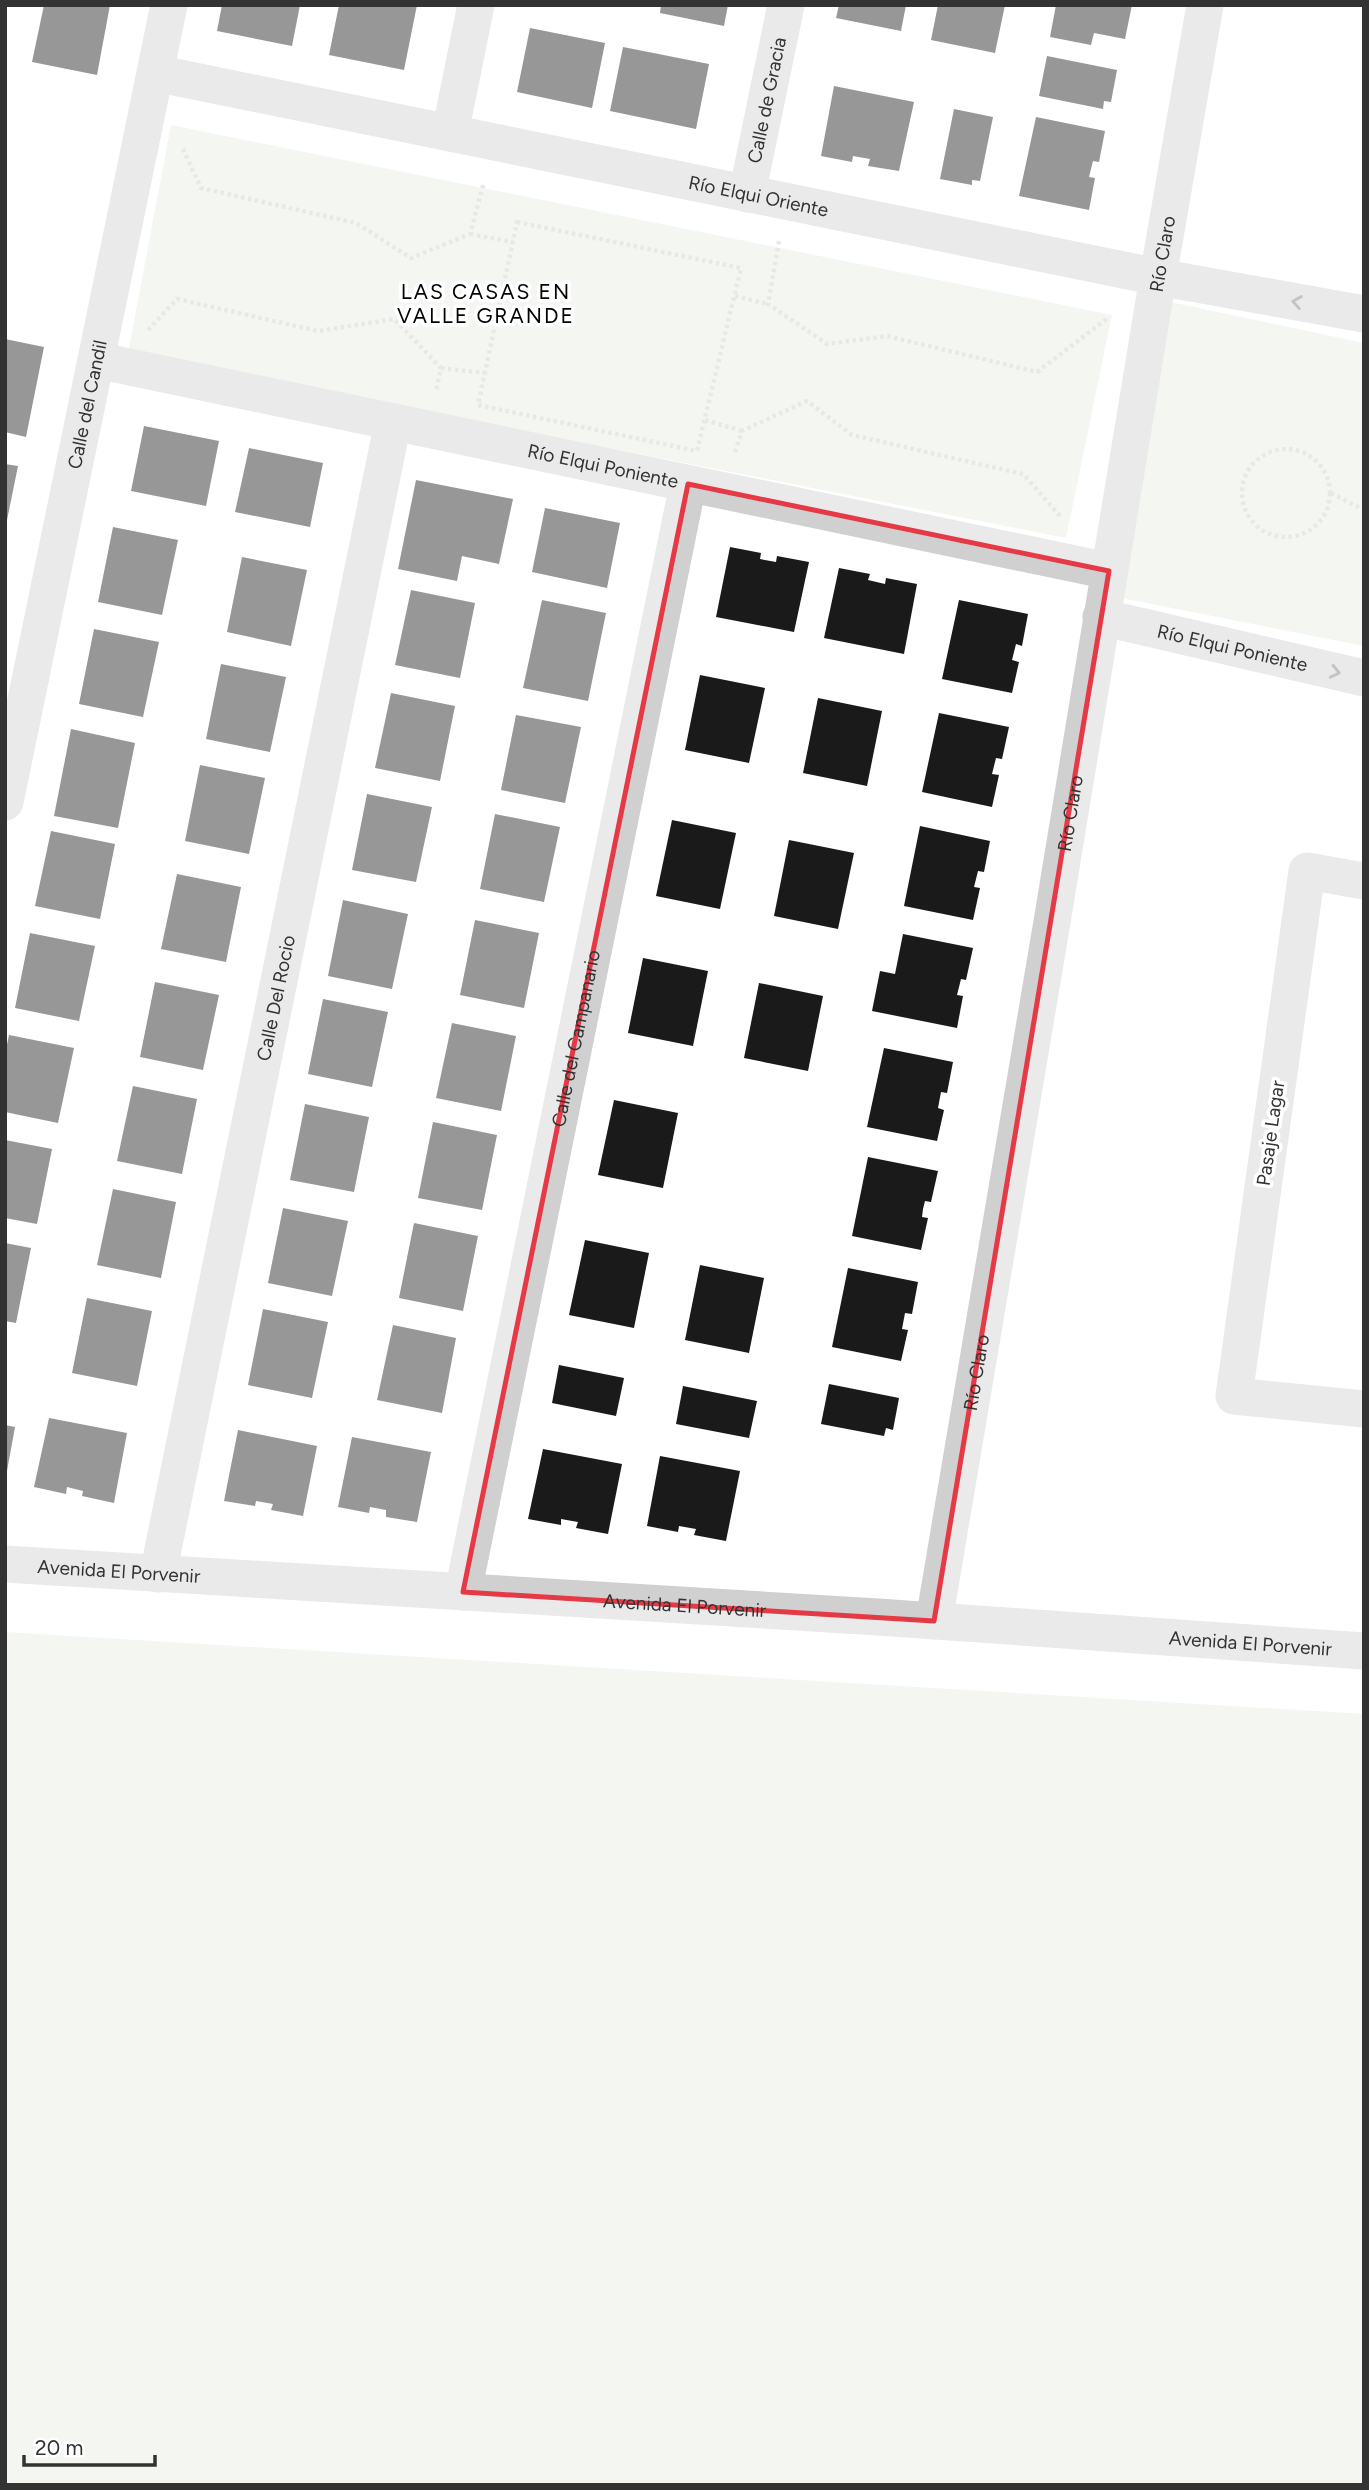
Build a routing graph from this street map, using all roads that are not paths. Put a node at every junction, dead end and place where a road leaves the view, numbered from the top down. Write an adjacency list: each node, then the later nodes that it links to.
1 (169, 5): 5 (street, Calle del Candil)
2 (476, 5): 6 (street)
3 (786, 5): 7 (street, Calle de Gracia)
4 (1205, 5): 8 (street, Río Claro)
5 (155, 73): 6 (street, Río Elqui Oriente); 10 (street, Calle del Candil)
6 (450, 133): 7 (street, Río Elqui Oriente)
7 (747, 194): 8 (street, Río Elqui Oriente)
8 (1158, 278): 9 (street, Río Elqui Oriente, one-way to 8); 13 (street, Río Claro)
9 (1364, 314)
10 (96, 360): 11 (street, Río Elqui Poniente); 16 (street, Calle del Candil)
11 (393, 422): 12 (street, Río Elqui Poniente); 20 (street, Calle Del Rocio)
12 (688, 484): 13 (street, Río Elqui Poniente); 21 (street, Calle del Campanario)
13 (1109, 571): 14 (street, Río Claro)
14 (1101, 617): 15 (street, Río Elqui Poniente, one-way to 15); 22 (street, Río Claro)
15 (1364, 678)
16 (5, 802)
17 (1364, 881): 18 (street, Pasaje Lagar)
18 (1364, 1409)
19 (5, 1564): 20 (street, Avenida El Porvenir)
20 (158, 1574): 21 (street, Avenida El Porvenir)
21 (463, 1592): 22 (street, Avenida El Porvenir)
22 (934, 1620): 23 (street, Avenida El Porvenir)
23 (1364, 1651)

